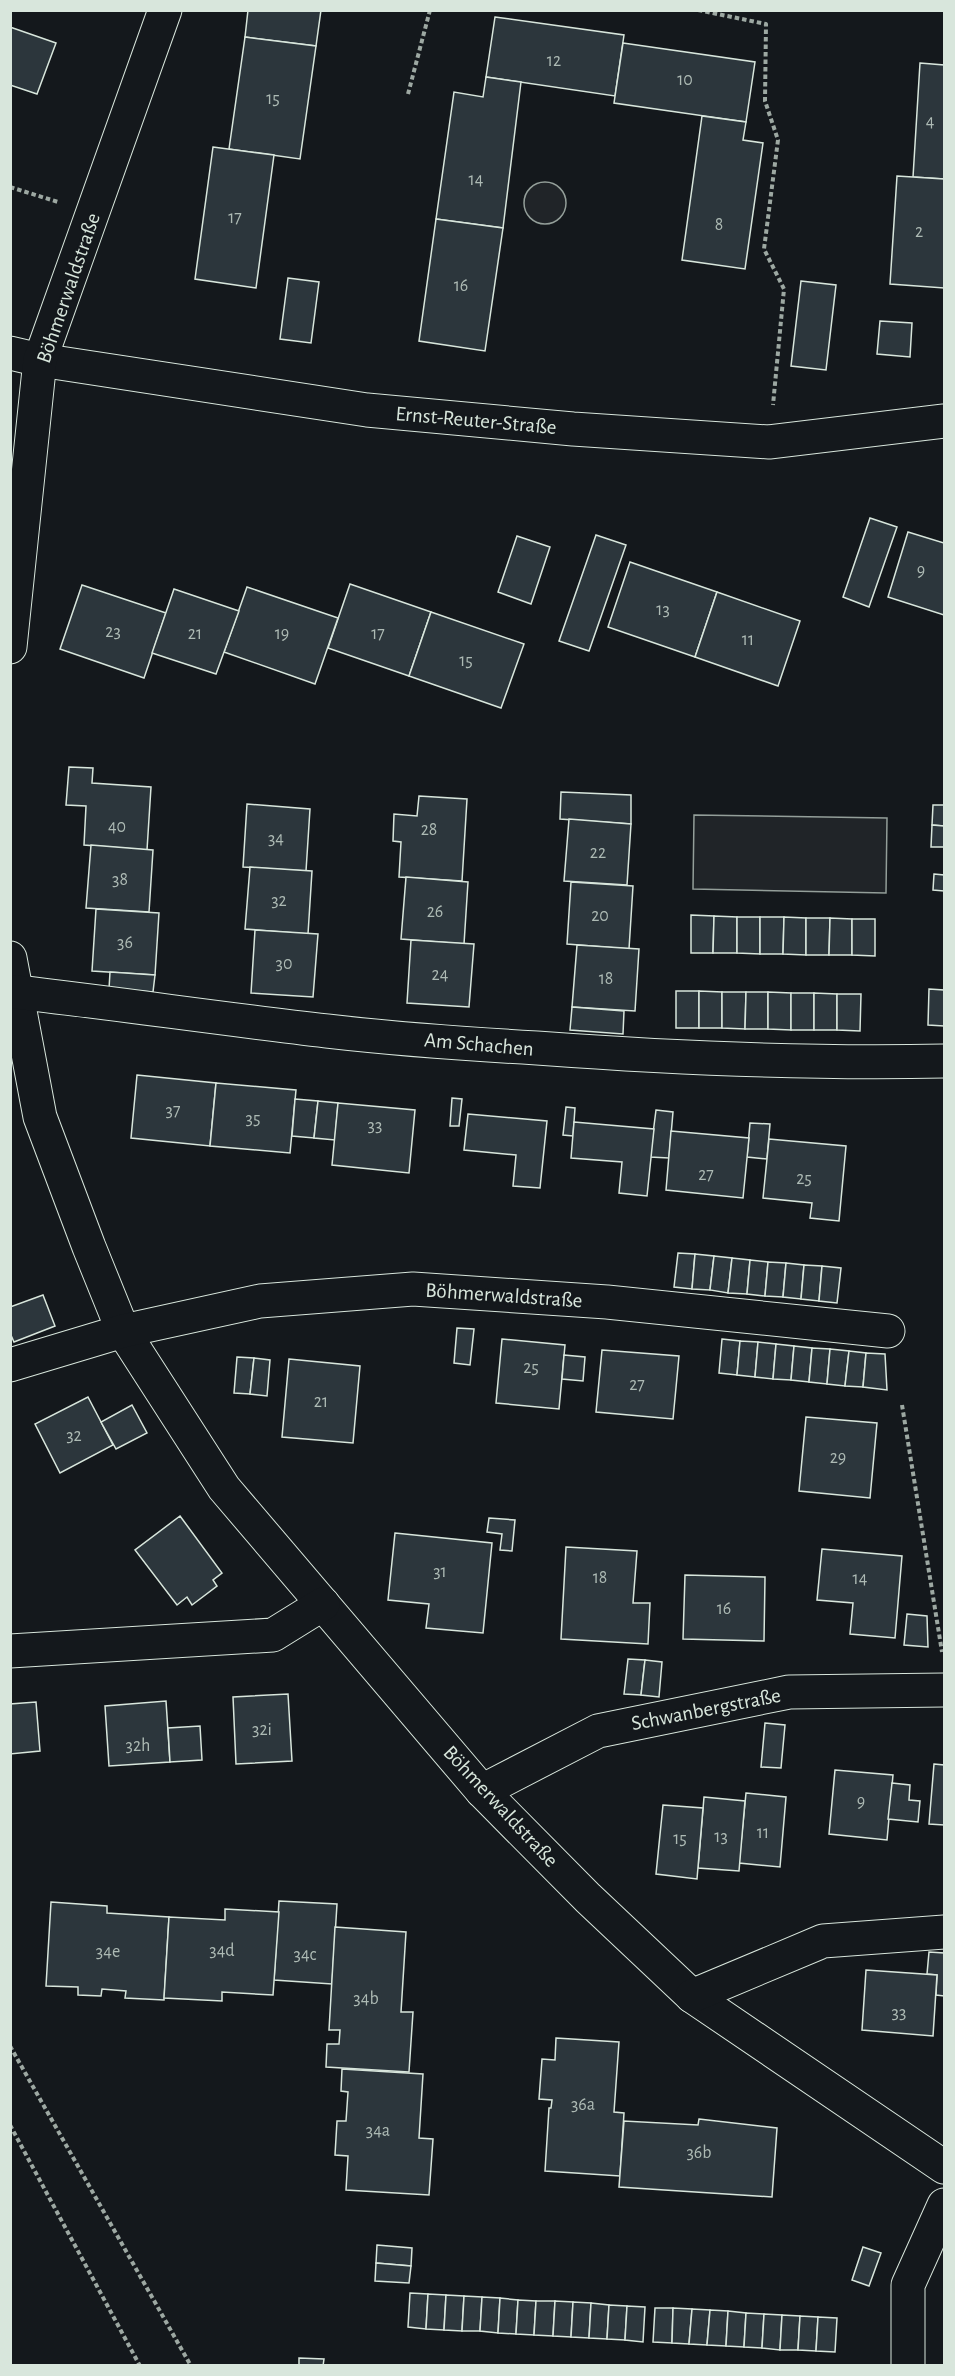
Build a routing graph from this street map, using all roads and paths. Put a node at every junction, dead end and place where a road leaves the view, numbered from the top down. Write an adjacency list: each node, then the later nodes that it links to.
1 (165, 10): 6 (street, Böhmerwaldstraße)
2 (430, 10): 4 (path)
3 (698, 10): 9 (path)
4 (408, 94)
5 (10, 186): 6 (path)
6 (93, 213): 7 (street, Böhmerwaldstraße)
7 (25, 356): 9 (street, Ernst-Reuter-Straße); 10 (street, Böhmerwaldstraße)
8 (945, 421): 9 (street, Ernst-Reuter-Straße)
9 (769, 442)
10 (10, 647)
11 (10, 958): 12 (street, Böhmerwaldstraße)
12 (16, 992): 13 (street, Am Schachen); 14 (street, Böhmerwaldstraße)
13 (945, 1060)
14 (123, 1331): 15 (street, Böhmerwaldstraße); 16 (street); 18 (street, Böhmerwaldstraße)
15 (888, 1331)
16 (10, 1365)
17 (902, 1405): 20 (path)
18 (323, 1604): 19 (street); 22 (street, Böhmerwaldstraße)
19 (10, 1651)
20 (943, 1656)
21 (945, 1690): 22 (street, Schwanbergstraße)
22 (482, 1791): 24 (street, Böhmerwaldstraße)
23 (945, 1932): 24 (street)
24 (692, 1996): 27 (street, Böhmerwaldstraße)
25 (10, 2046): 30 (path)
26 (10, 2125): 29 (path)
27 (945, 2167)
28 (945, 2205): 31 (street)
29 (140, 2366)
30 (191, 2366)
31 (908, 2366)

